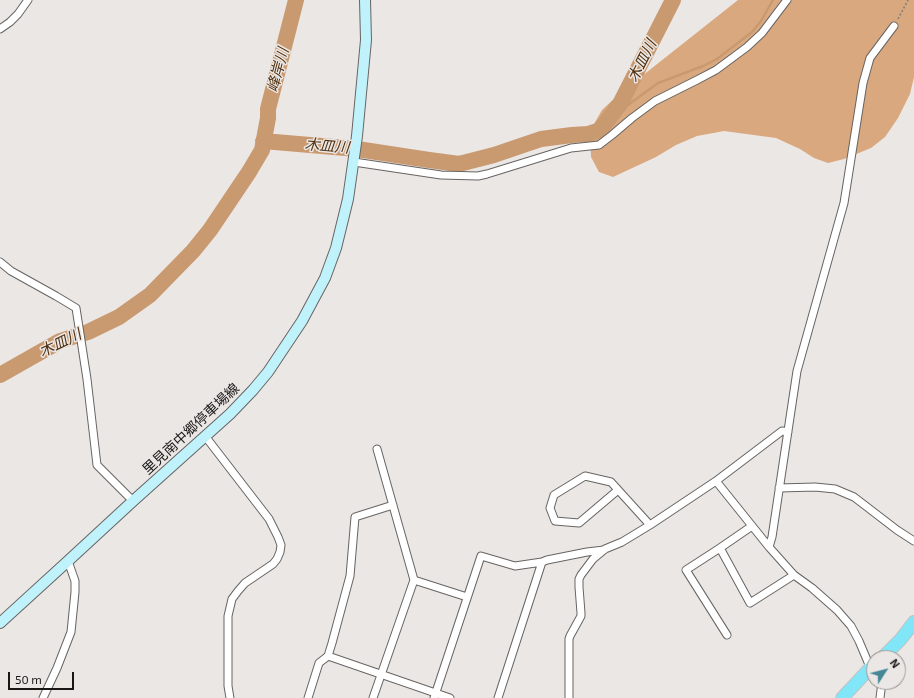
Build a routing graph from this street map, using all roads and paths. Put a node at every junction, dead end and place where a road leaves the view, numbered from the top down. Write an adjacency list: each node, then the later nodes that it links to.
1 (28, 0): 6 (street)
2 (365, 0): 7 (main road, 里見南中郷停車場線)
3 (787, 0): 7 (street)
4 (908, 0): 5 (path)
5 (894, 26): 9 (street)
6 (0, 29)
7 (354, 161): 10 (main road, 里見南中郷停車場線)
8 (0, 262): 15 (street)
9 (788, 432): 12 (street); 13 (street)
10 (205, 436): 15 (main road, 里見南中郷停車場線); 38 (street)
11 (377, 449): 16 (street)
12 (716, 481): 17 (street); 18 (street)
13 (780, 488): 19 (street); 20 (street)
14 (618, 490): 14 (street); 17 (street)
15 (133, 501): 23 (main road, 里見南中郷停車場線)
16 (393, 505): 26 (street); 33 (street)
17 (650, 525): 22 (street)
18 (752, 526): 20 (street); 21 (street)
19 (914, 541)
20 (770, 547): 25 (street)
21 (720, 548): 25 (street); 30 (street)
22 (605, 550): 24 (street); 43 (street)
23 (68, 561): 29 (main road, 里見南中郷停車場線); 37 (street)
24 (542, 562): 27 (street); 42 (street)
25 (794, 575): 32 (street)
26 (414, 580): 27 (street); 35 (street)
27 (467, 597): 36 (street)
28 (914, 622): 31 (main road)
29 (0, 623)
30 (727, 635)
31 (890, 650)
32 (866, 654)
33 (328, 656): 35 (street); 39 (street)
34 (866, 672): 44 (main road)
35 (381, 674): 36 (street); 40 (street)
36 (434, 695): 41 (street)
37 (43, 698)
38 (230, 698)
39 (308, 698)
40 (373, 698)
41 (450, 698)
42 (498, 698)
43 (569, 698)
44 (842, 698)

